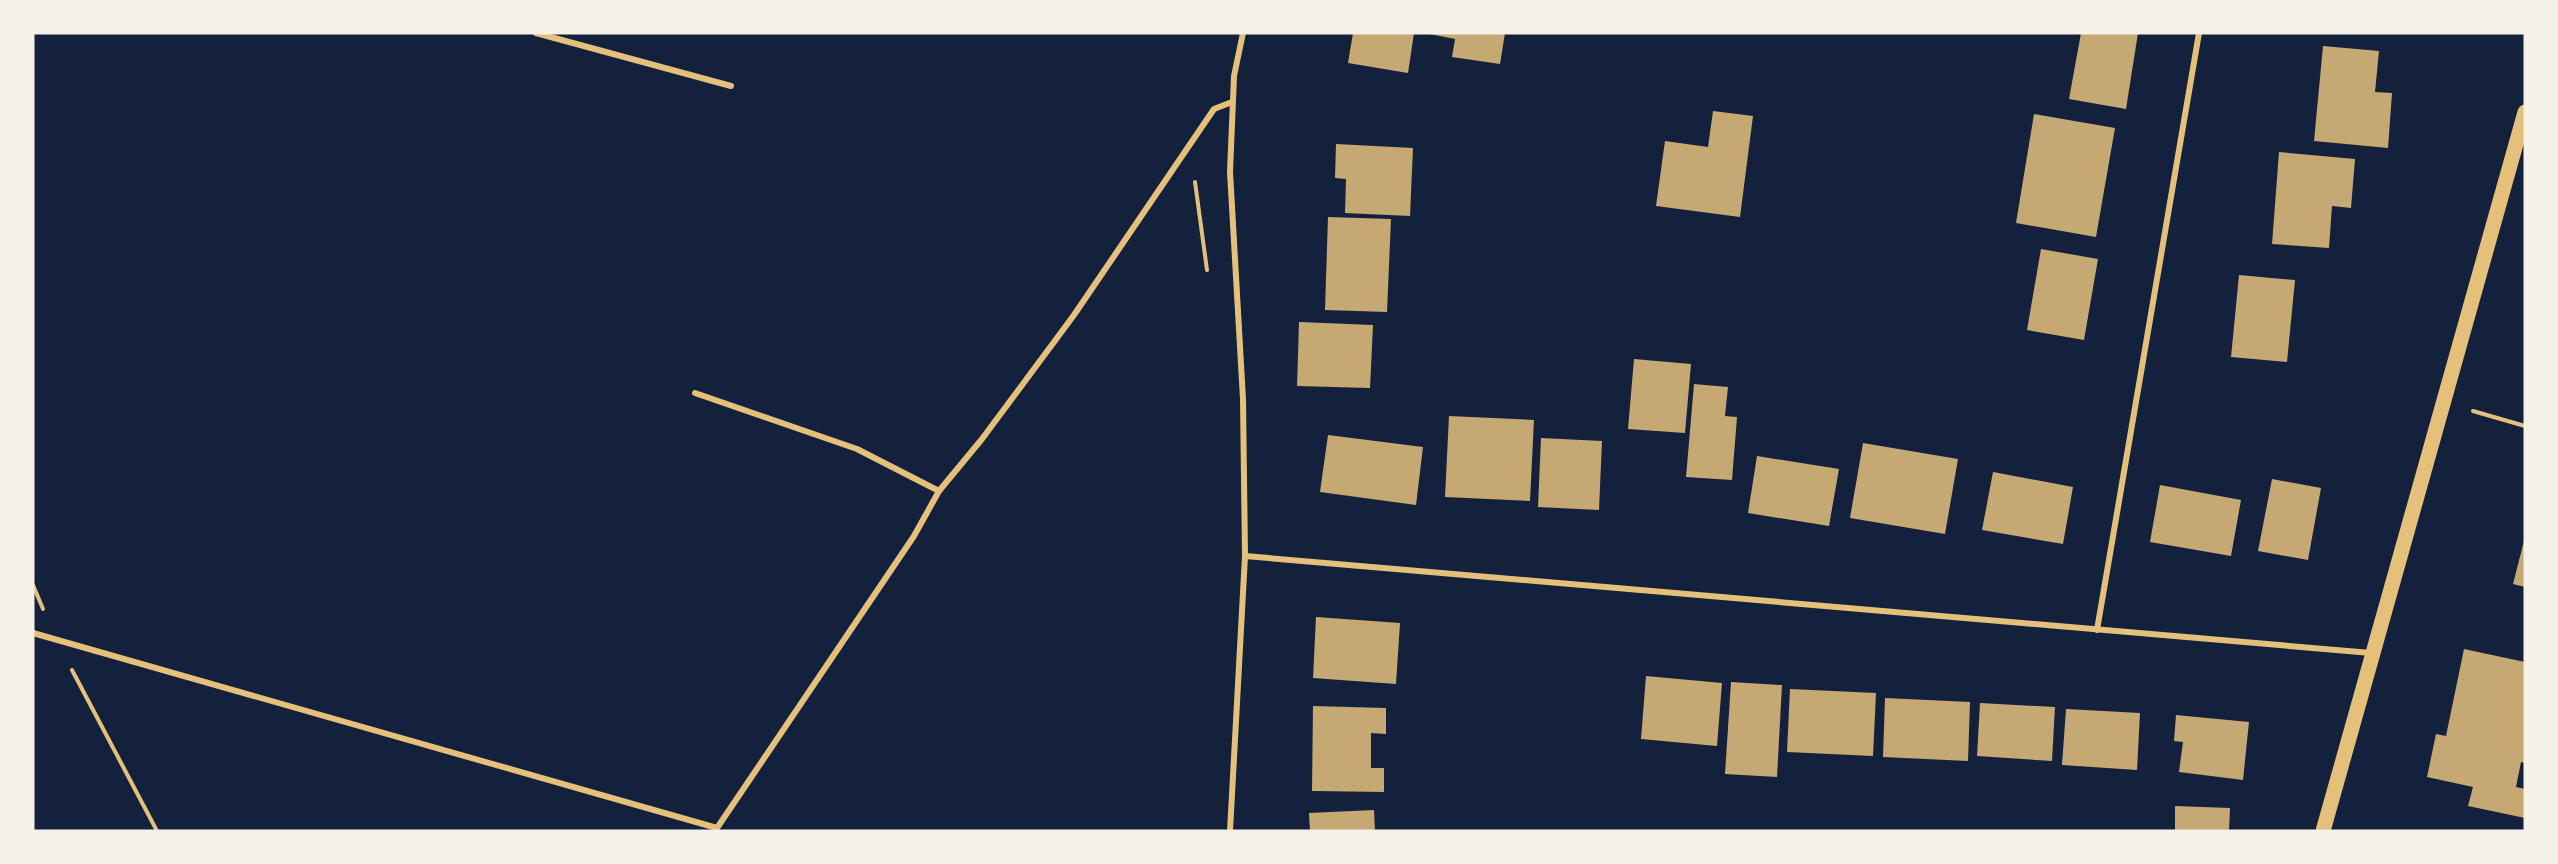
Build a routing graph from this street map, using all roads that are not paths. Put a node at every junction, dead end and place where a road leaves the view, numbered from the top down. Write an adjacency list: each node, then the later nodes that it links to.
1 (536, 33): 4 (street)
2 (1243, 33): 5 (street)
3 (2199, 33): 10 (street)
4 (731, 86)
5 (1232, 102): 8 (street); 9 (street)
6 (2525, 112): 12 (main road)
7 (695, 393): 8 (street)
8 (939, 491): 13 (street)
9 (1245, 556): 10 (street); 14 (street)
10 (2097, 630): 12 (street)
11 (33, 633): 13 (street)
12 (2373, 653): 15 (main road)
13 (716, 829)
14 (1230, 831)
15 (2323, 831)

